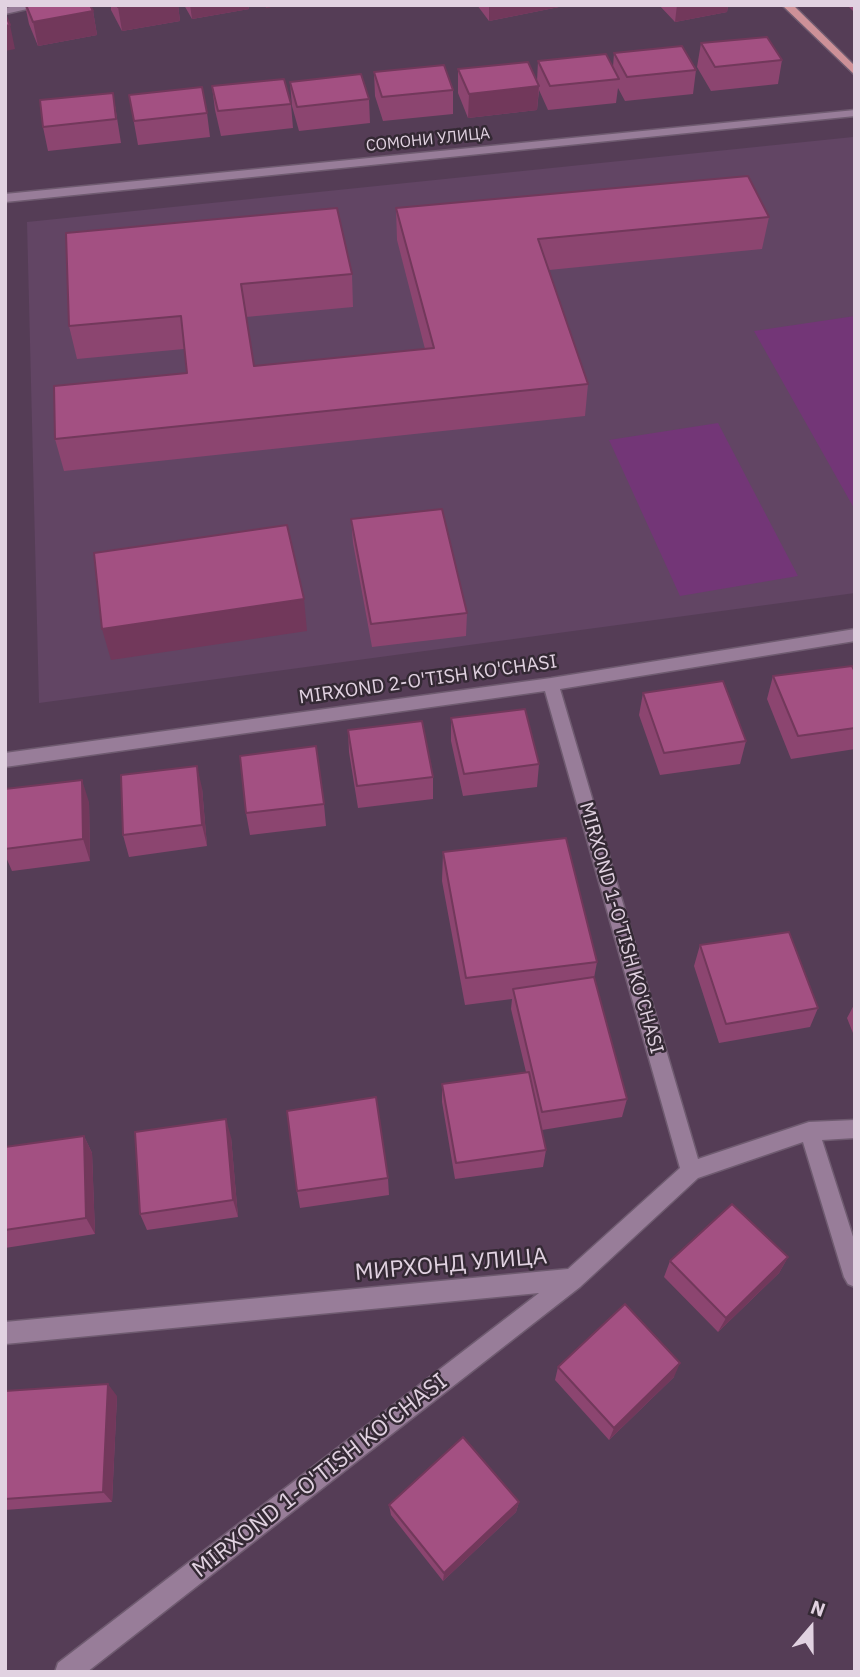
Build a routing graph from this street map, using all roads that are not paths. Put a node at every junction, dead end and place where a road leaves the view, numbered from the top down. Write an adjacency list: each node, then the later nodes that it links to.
1 (40, 5): 3 (street)
2 (787, 5): 4 (main road)
3 (5, 11)
4 (855, 72)
5 (855, 113): 6 (street, СОМОНИ УЛИЦА)
6 (5, 198)
7 (855, 635): 8 (street, MIRXOND 2-O'TISH KO'CHASI)
8 (551, 684): 9 (street, MIRXOND 2-O'TISH KO'CHASI); 12 (street, MIRXOND 1-O'TISH KO'CHASI)
9 (5, 760)
10 (855, 1129): 11 (street, МИРХОНД УЛИЦА)
11 (809, 1131): 12 (street, МИРХОНД УЛИЦА); 13 (street)
12 (691, 1171): 14 (street, МИРХОНД УЛИЦА)
13 (855, 1277)
14 (573, 1279): 15 (street, МИРХОНД УЛИЦА); 16 (street, MIRXOND 1-O'TISH KO'CHASI)
15 (5, 1333)
16 (67, 1672)

